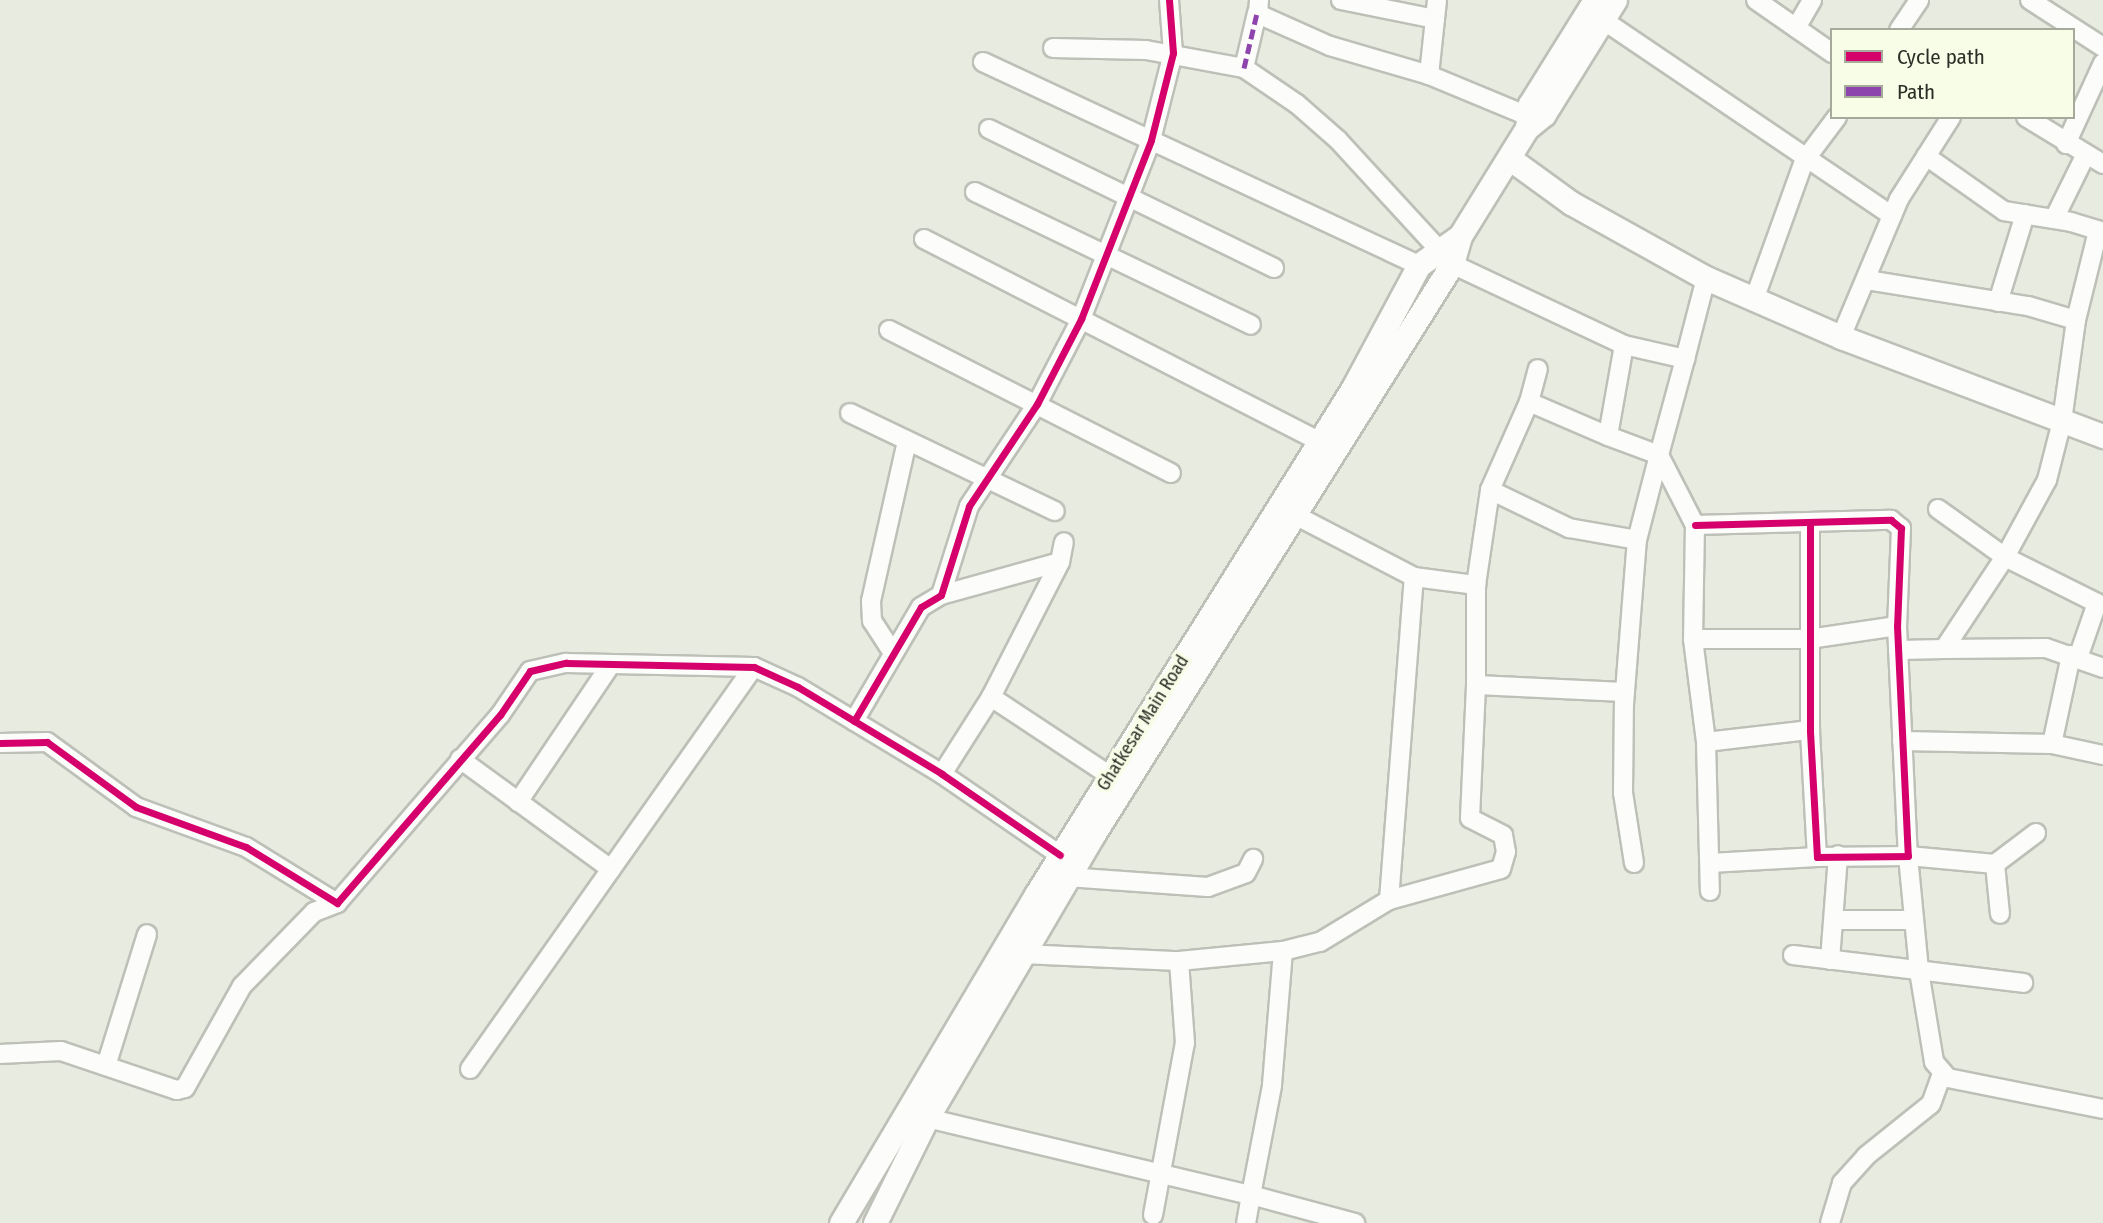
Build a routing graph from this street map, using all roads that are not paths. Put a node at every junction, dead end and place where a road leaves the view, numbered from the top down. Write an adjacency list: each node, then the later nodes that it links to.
1 (1169, 0): 19 (street)
2 (1341, 0): 11 (street)
3 (1437, 0): 11 (street)
4 (1615, 0): 10 (main road, Ghatkesar Main Road)
5 (1756, 0): 12 (street)
6 (1812, 0): 12 (street)
7 (1919, 0): 13 (street)
8 (2030, 0): 14 (street)
9 (1258, 6): 22 (street); 23 (street)
10 (1599, 10): 27 (main road, Ghatkesar Main Road); 34 (street)
11 (1435, 19): 23 (street)
12 (1796, 28): 18 (street)
13 (1900, 28)
14 (2073, 28)
15 (2075, 29): 16 (street)
16 (2103, 47)
17 (1053, 48): 19 (street)
18 (1830, 52)
19 (1173, 53): 22 (street); 29 (street)
20 (983, 62): 29 (street)
21 (2103, 62): 30 (street)
22 (1244, 68): 44 (street)
23 (1429, 75): 27 (street)
24 (1836, 119): 34 (street)
25 (1950, 119): 31 (street)
26 (2029, 119): 30 (street)
27 (1528, 122): 33 (main road, Ghatkesar Main Road)
28 (989, 129): 37 (street)
29 (1151, 140): 37 (street); 45 (street)
30 (2066, 144): 32 (street)
31 (1926, 156): 38 (street); 39 (street)
32 (2085, 156): 35 (street); 40 (street)
33 (1509, 158): 44 (main road, Ghatkesar Main Road); 47 (main road)
34 (1804, 161): 39 (street); 49 (street)
35 (2103, 164)
36 (975, 192): 43 (street)
37 (1129, 194): 43 (street); 46 (street)
38 (2025, 214): 40 (street); 50 (street)
39 (1892, 216): 48 (street)
40 (2054, 219): 41 (street)
41 (2101, 232): 52 (street)
42 (924, 239): 51 (street)
43 (1109, 253): 51 (street); 53 (street)
44 (1446, 257): 45 (main road, Ghatkesar Main Road); 56 (street); 71 (main road, Ghatkesar Main Road)
45 (1419, 265): 66 (main road, Ghatkesar Main Road)
46 (1274, 268)
47 (1706, 278): 49 (main road); 57 (street)
48 (1867, 279): 50 (street); 55 (street)
49 (1754, 300): 55 (main road)
50 (1998, 302): 52 (street)
51 (1081, 319): 60 (street); 66 (street)
52 (2076, 320): 62 (street)
53 (1251, 325)
54 (889, 330): 60 (street)
55 (1841, 337): 62 (main road)
56 (1624, 345): 57 (street); 63 (street)
57 (1685, 359): 67 (street)
58 (1538, 369): 59 (street)
59 (1529, 402): 63 (street); 70 (street)
60 (1037, 404): 68 (street); 69 (street)
61 (850, 413): 65 (street)
62 (2062, 421): 64 (main road); 78 (street)
63 (1608, 436): 67 (street)
64 (2103, 436)
65 (907, 442): 69 (street); 88 (street)
66 (1320, 442): 71 (main road, Ghatkesar Main Road)
67 (1659, 455): 75 (street); 76 (street)
68 (1171, 472)
69 (985, 480): 73 (street); 82 (street)
70 (1490, 490): 76 (street); 81 (street)
71 (1287, 509): 80 (street); 105 (main road, Ghatkesar Main Road); 115 (main road, Ghatkesar Main Road)
72 (1938, 509): 78 (street)
73 (1055, 511)
74 (1810, 523): 75 (street); 83 (street); 85 (street)
75 (1695, 525): 84 (street)
76 (1637, 540): 94 (street)
77 (1064, 542): 79 (street)
78 (2005, 557): 86 (street); 89 (street)
79 (1060, 562): 82 (street); 95 (street)
80 (1414, 577): 81 (street); 118 (street)
81 (1476, 585): 93 (street)
82 (941, 595): 88 (street)
83 (1897, 626): 85 (street); 87 (street)
84 (1693, 639): 85 (street); 99 (street)
85 (1809, 639): 97 (street)
86 (1944, 649): 87 (street); 89 (street)
87 (1898, 650): 98 (street)
88 (893, 653): 96 (street)
89 (2075, 657): 92 (street); 101 (street)
90 (611, 664): 91 (street); 103 (street); 106 (street)
91 (754, 667): 96 (street); 116 (street)
92 (2103, 668)
93 (1475, 685): 94 (street); 118 (street)
94 (1625, 692): 112 (street)
95 (991, 697): 104 (street); 105 (street)
96 (854, 721): 104 (street)
97 (1811, 730): 99 (street); 110 (street)
98 (1902, 741): 101 (street); 109 (street)
99 (1706, 742): 113 (street)
100 (0, 743): 119 (street)
101 (2052, 744): 102 (street)
102 (2103, 755)
103 (460, 759): 106 (street); 119 (street)
104 (942, 774): 115 (street)
105 (1109, 775): 115 (main road, Ghatkesar Main Road)
106 (519, 802): 116 (street)
107 (2036, 832): 114 (street)
108 (1838, 855): 109 (street); 110 (street); 121 (street)
109 (1909, 856): 114 (street); 122 (street)
110 (1817, 857): 113 (street)
111 (1253, 859): 115 (street)
112 (1634, 863)
113 (1710, 863): 117 (street)
114 (1995, 864): 120 (street)
115 (1064, 866): 125 (main road, Ghatkesar Main Road); 136 (main road, Ghatkesar Main Road)
116 (611, 869): 133 (street)
117 (1710, 891)
118 (1389, 900): 124 (street)
119 (337, 903): 132 (street)
120 (2000, 914)
121 (1834, 920): 122 (street); 127 (street)
122 (1913, 920): 129 (street)
123 (147, 934): 132 (street)
124 (1283, 951): 128 (street); 138 (street)
125 (1022, 954): 128 (street); 136 (main road, Ghatkesar Main Road)
126 (1793, 955): 127 (street)
127 (1830, 960): 129 (street)
128 (1179, 961): 137 (street)
129 (1919, 971): 130 (street); 134 (street)
130 (2022, 983)
131 (0, 1054): 132 (street)
132 (106, 1066)
133 (470, 1069)
134 (1942, 1074): 135 (street); 144 (street)
135 (2103, 1109)
136 (918, 1113): 137 (street); 140 (main road, Ghatkesar Main Road); 141 (main road, Ghatkesar Main Road)
137 (1160, 1173): 138 (street); 139 (street)
138 (1251, 1195): 142 (street); 143 (street)
139 (1153, 1215)
140 (841, 1223)
141 (875, 1223)
142 (1246, 1223)
143 (1355, 1223)
144 (1830, 1223)

